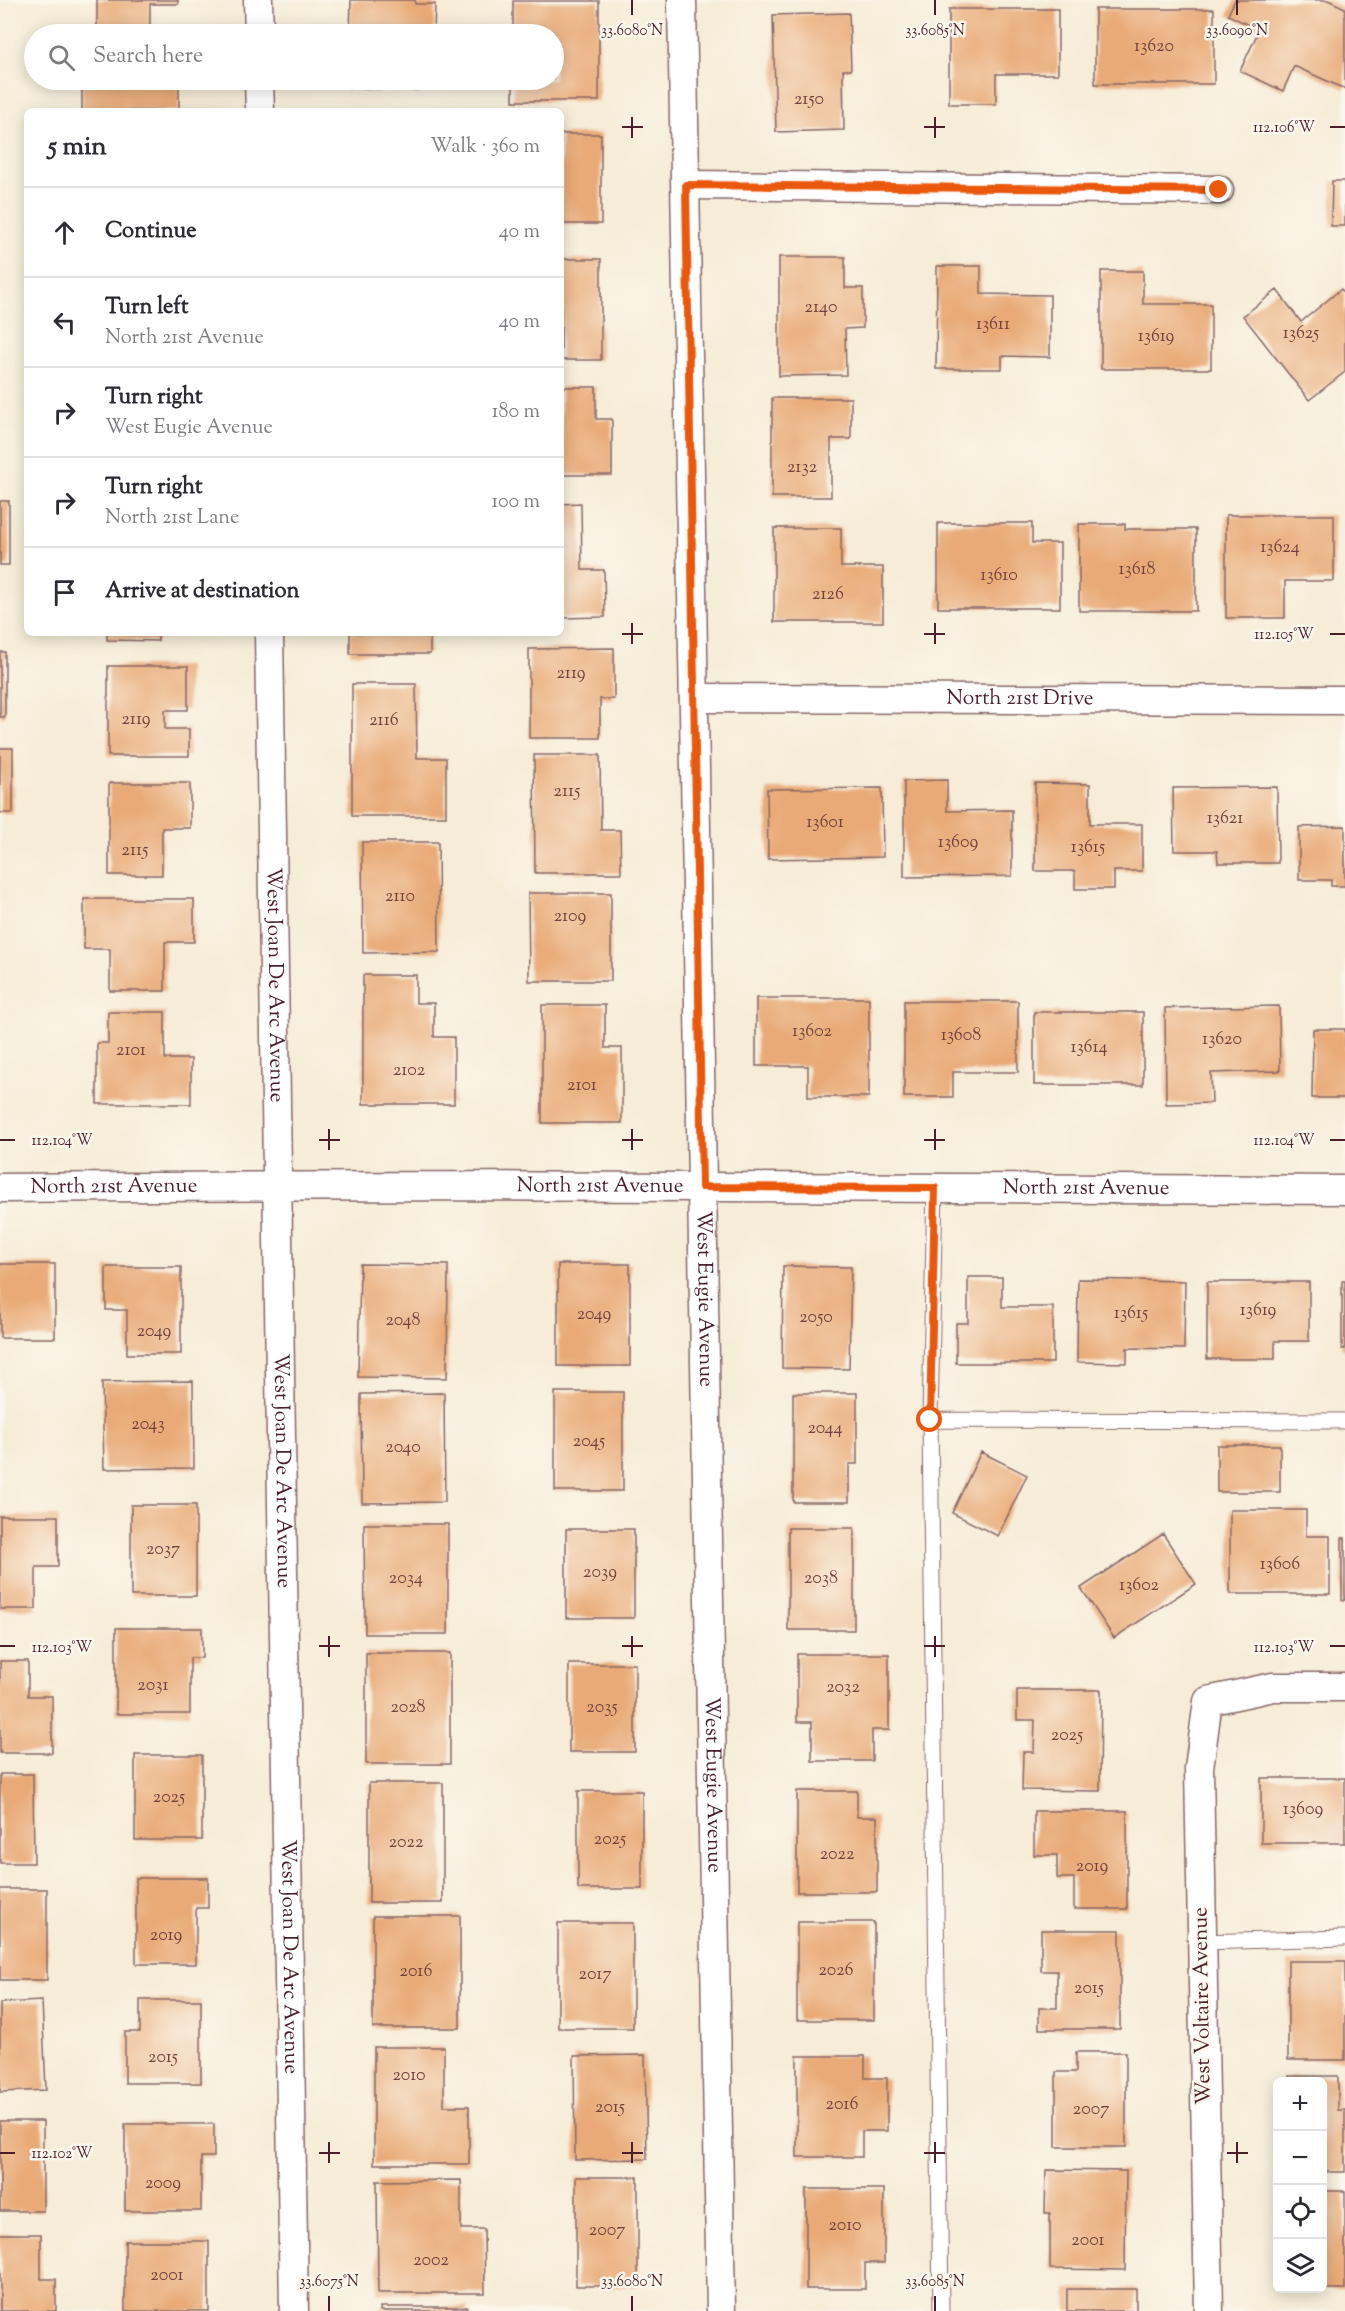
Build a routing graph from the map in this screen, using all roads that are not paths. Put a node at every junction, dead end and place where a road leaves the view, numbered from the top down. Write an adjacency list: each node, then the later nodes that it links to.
1 (258, 0): 3 (street)
2 (682, 0): 6 (street, West Eugie Avenue)
3 (259, 24)
4 (259, 90): 5 (street)
5 (260, 108)
6 (686, 185): 7 (street); 9 (street, West Eugie Avenue)
7 (1219, 190)
8 (269, 636): 11 (street, West Joan De Arc Avenue)
9 (694, 698): 10 (street, North 21st Drive); 12 (street, West Eugie Avenue)
10 (1345, 700)
11 (279, 1186): 12 (street, North 21st Avenue); 13 (street, North 21st Avenue); 21 (street, West Joan De Arc Avenue)
12 (702, 1187): 14 (street, North 21st Avenue); 22 (street, West Eugie Avenue)
13 (0, 1188)
14 (935, 1188): 15 (street, North 21st Avenue); 16 (lane)
15 (1345, 1190)
16 (930, 1420): 17 (lane); 23 (lane)
17 (1345, 1421)
18 (1345, 1688): 20 (street, West Voltaire Avenue)
19 (1345, 1938): 20 (lane)
20 (1202, 1942): 24 (street, West Voltaire Avenue)
21 (294, 2311)
22 (721, 2311)
23 (941, 2311)
24 (1209, 2311)

